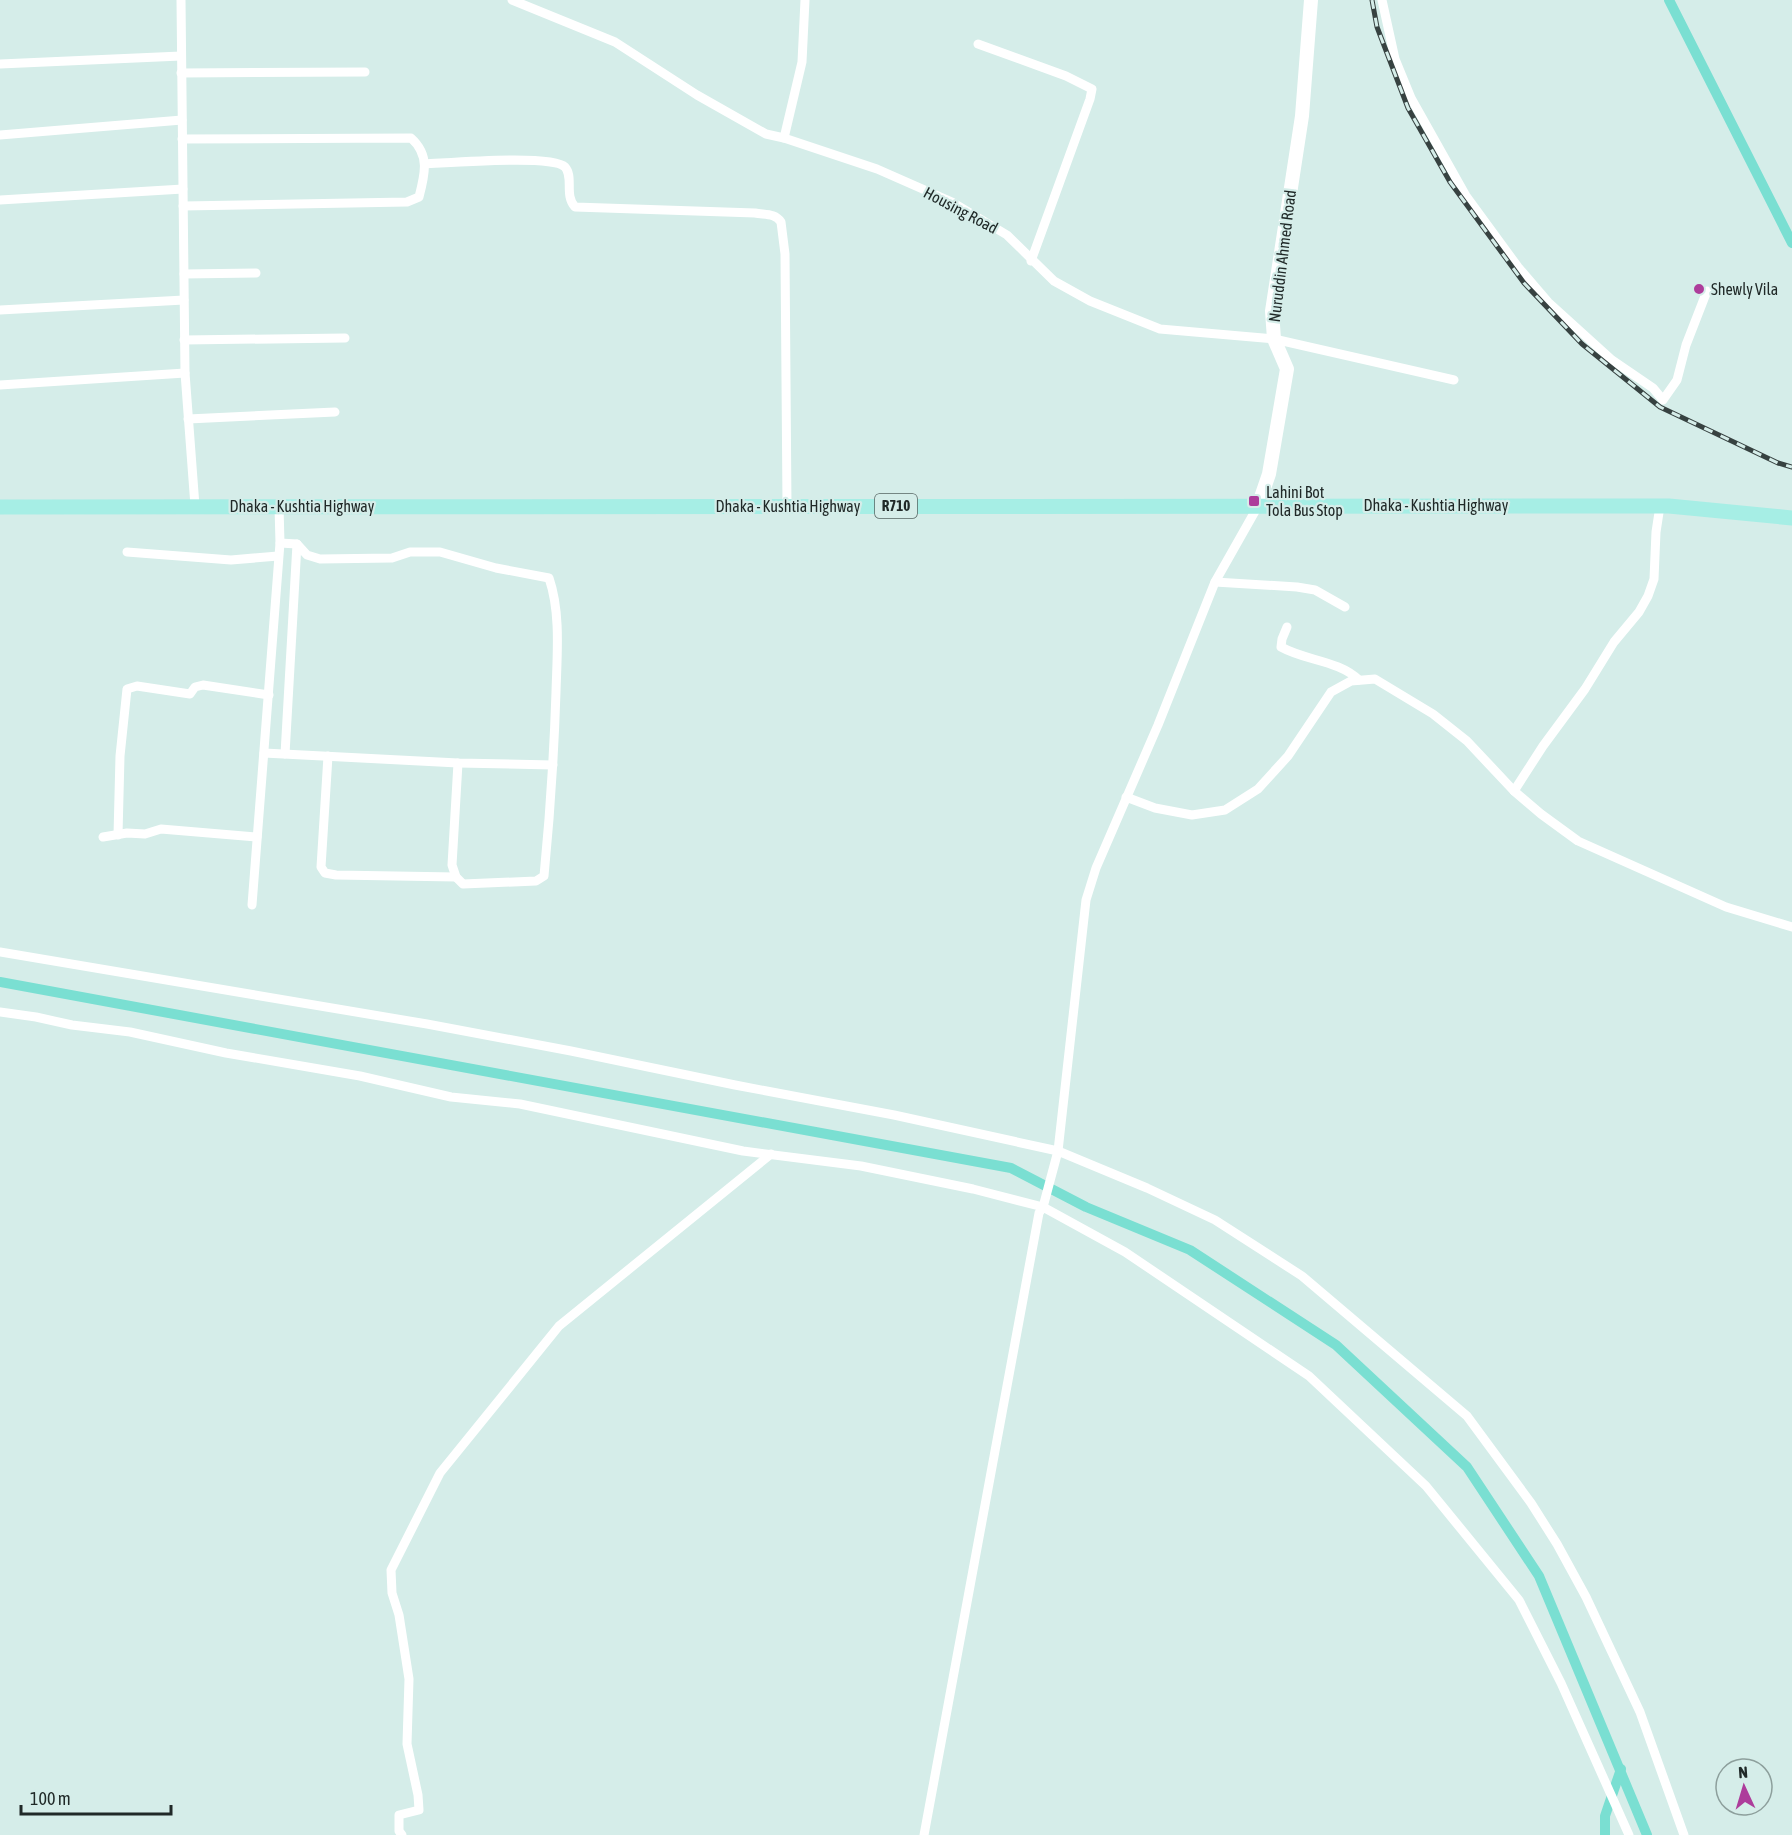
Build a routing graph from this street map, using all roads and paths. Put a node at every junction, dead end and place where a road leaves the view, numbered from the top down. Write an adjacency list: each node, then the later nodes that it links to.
1 (181, 0): 7 (street)
2 (512, 0): 13 (street, Housing Road)
3 (805, 0): 13 (street)
4 (1311, 0): 26 (main road, Nuruddin Ahmed Road)
5 (1382, 0): 22 (street)
6 (978, 44): 19 (street)
7 (181, 56): 8 (street); 10 (street)
8 (0, 64)
9 (365, 72): 10 (street)
10 (181, 73): 11 (street)
11 (182, 120): 12 (street); 14 (street)
12 (0, 135)
13 (784, 138): 19 (street, Housing Road)
14 (182, 139): 15 (street); 16 (street)
15 (425, 164): 18 (street); 35 (street)
16 (183, 189): 17 (street); 18 (street)
17 (0, 200)
18 (183, 206): 21 (street)
19 (1031, 261): 26 (street, Housing Road)
20 (256, 273): 21 (street)
21 (183, 274): 23 (street)
22 (1707, 291)
23 (184, 300): 24 (street); 27 (street)
24 (0, 310)
25 (345, 338): 27 (street)
26 (1274, 339): 29 (street, Housing Road); 36 (main road, Nuruddin Ahmed Road)
27 (184, 340): 28 (street)
28 (185, 373): 30 (street); 32 (street)
29 (1454, 380)
30 (0, 385)
31 (335, 412): 32 (street)
32 (188, 418): 33 (street)
33 (195, 506): 34 (main road, Dhaka - Kushtia Highway / R710); 38 (main road, Dhaka - Kushtia Highway / R710)
34 (279, 506): 35 (main road, Dhaka - Kushtia Highway / R710); 40 (street)
35 (787, 506): 36 (main road, Dhaka - Kushtia Highway / R710)
36 (1258, 506): 37 (main road, Dhaka - Kushtia Highway / R710); 44 (street)
37 (1660, 506): 39 (main road, Dhaka - Kushtia Highway / R710); 54 (street)
38 (0, 507)
39 (1792, 518)
40 (280, 543): 41 (street); 43 (street)
41 (297, 544): 50 (street); 53 (street)
42 (127, 552): 43 (street)
43 (278, 556): 48 (street)
44 (1215, 582): 45 (street); 55 (street)
45 (1345, 607)
46 (1287, 627): 47 (street)
47 (1359, 680): 54 (street); 55 (street)
48 (269, 695): 49 (street); 56 (street)
49 (264, 753): 50 (street); 58 (street)
50 (285, 754): 51 (street)
51 (328, 756): 52 (street); 59 (street)
52 (458, 763): 53 (street); 59 (street)
53 (554, 765): 59 (street)
54 (1514, 791): 61 (street)
55 (1126, 797): 64 (street)
56 (117, 835): 57 (street); 58 (street)
57 (103, 837)
58 (257, 837): 60 (street)
59 (456, 877)
60 (252, 905)
61 (1792, 927)
62 (0, 952): 64 (street)
63 (0, 1012): 65 (street)
64 (1058, 1151): 66 (street); 70 (street)
65 (771, 1154): 66 (street); 67 (street)
66 (1043, 1207): 68 (street); 69 (street)
67 (402, 1835)
68 (924, 1835)
69 (1629, 1835)
70 (1684, 1835)

